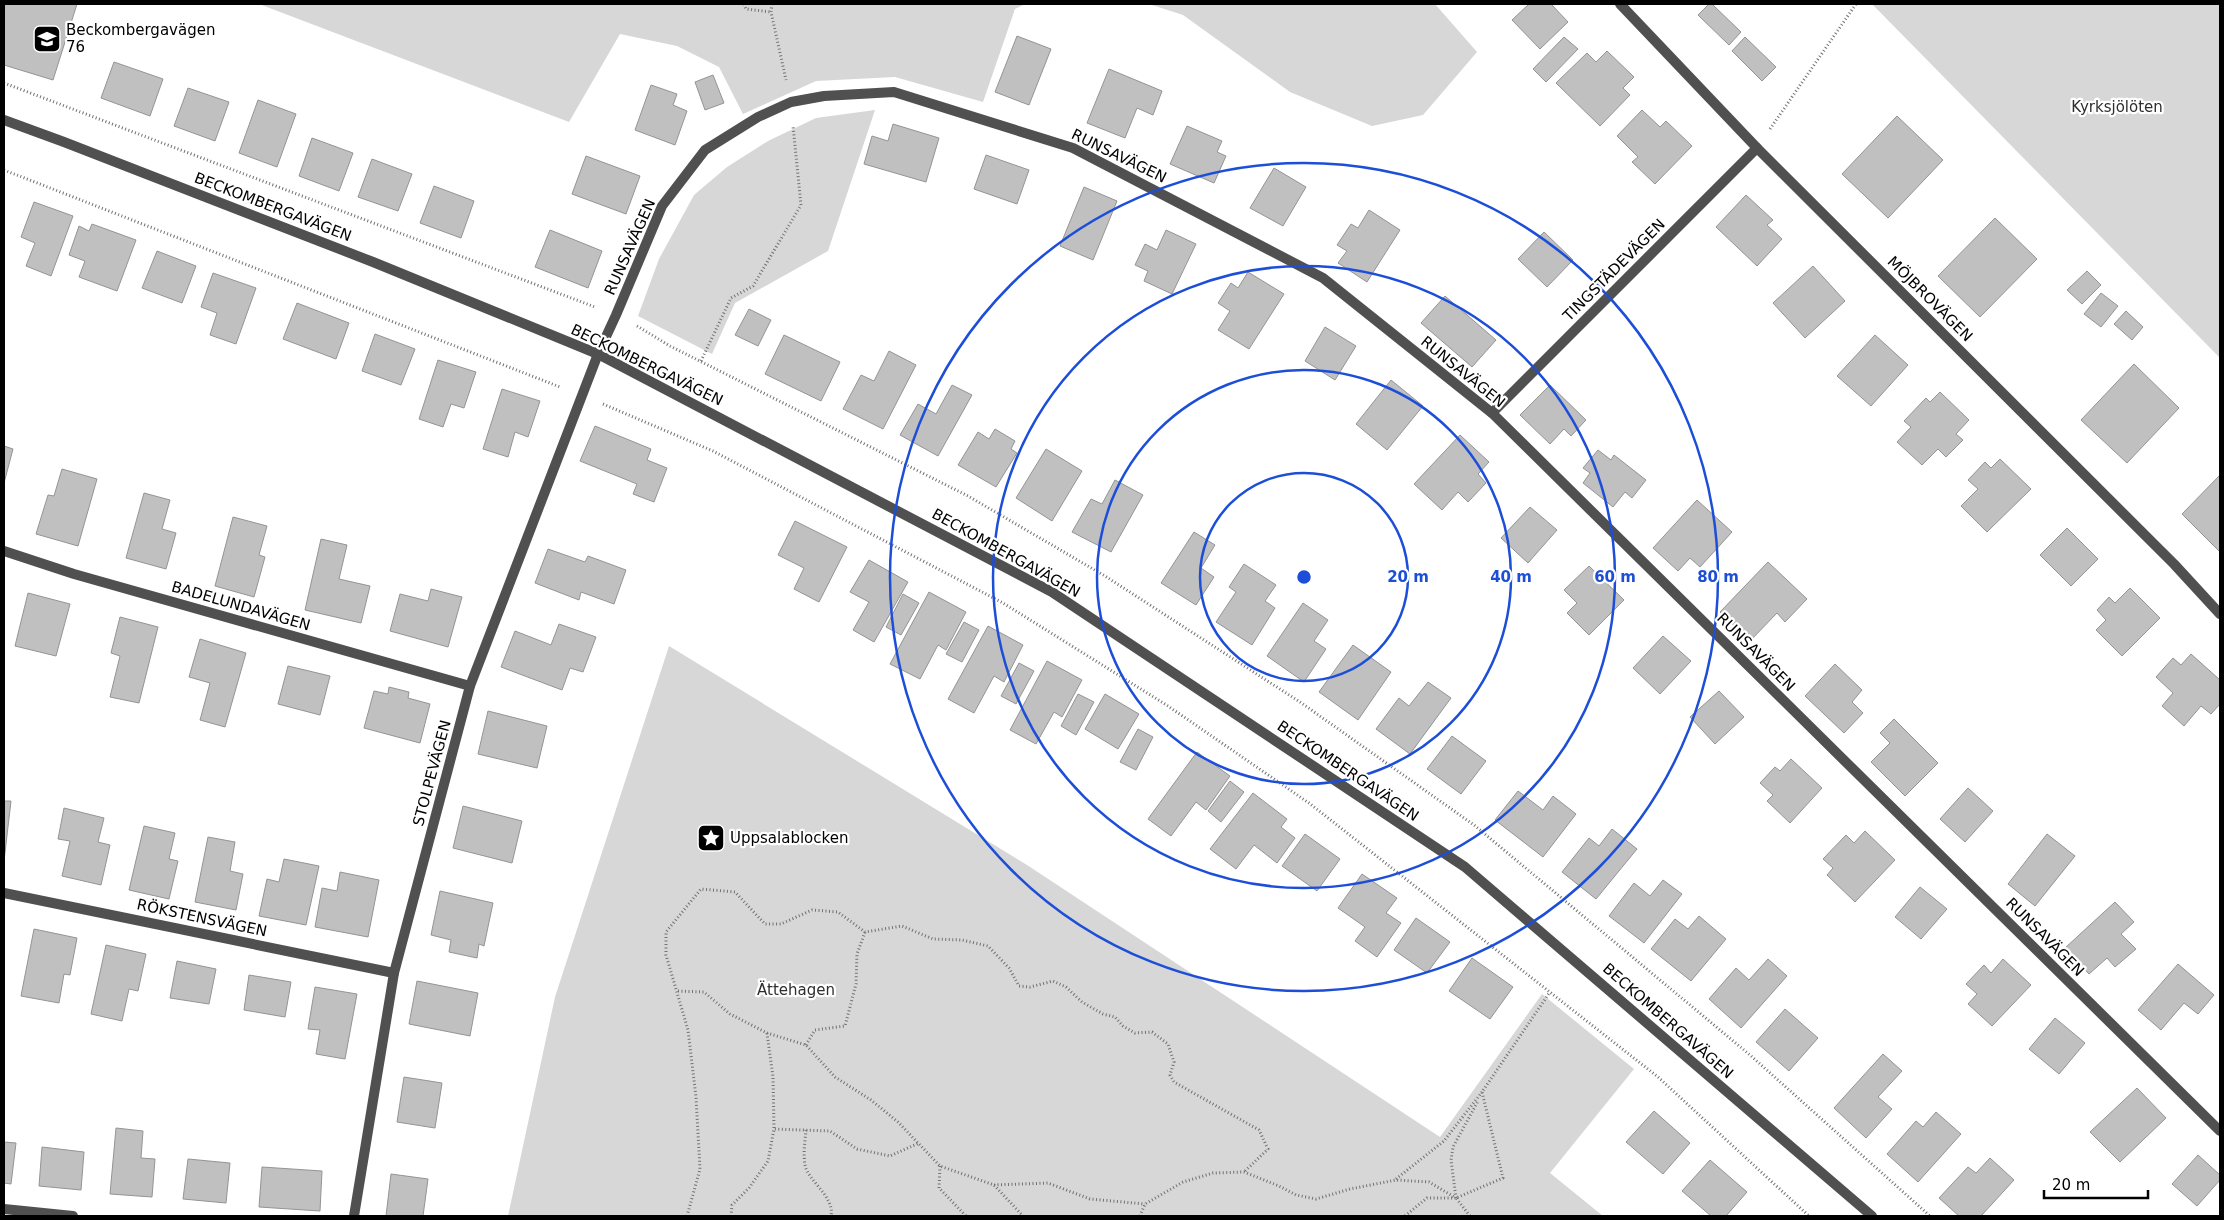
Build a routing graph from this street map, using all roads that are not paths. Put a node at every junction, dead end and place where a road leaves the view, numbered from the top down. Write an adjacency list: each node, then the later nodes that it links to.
1 (1620, 4): 3 (street, MÖJBROVÄGEN)
2 (4, 120): 4 (street, BECKOMBERGAVÄGEN)
3 (1757, 148): 5 (street, TINGSTÄDEVÄGEN); 7 (street, MÖJBROVÄGEN)
4 (598, 354): 5 (street, RUNSAVÄGEN); 8 (street, STOLPEVÄGEN); 15 (street, BECKOMBERGAVÄGEN)
5 (1492, 413): 11 (street, RUNSAVÄGEN)
6 (4, 551): 8 (street, BADELUNDAVÄGEN)
7 (2220, 614)
8 (470, 686): 10 (street, STOLPEVÄGEN)
9 (4, 893): 10 (street, RÖKSTENSVÄGEN)
10 (394, 973): 14 (street, STOLPEVÄGEN)
11 (2220, 1131)
12 (4, 1210): 13 (street)
13 (73, 1216)
14 (354, 1216)
15 (1872, 1216)

